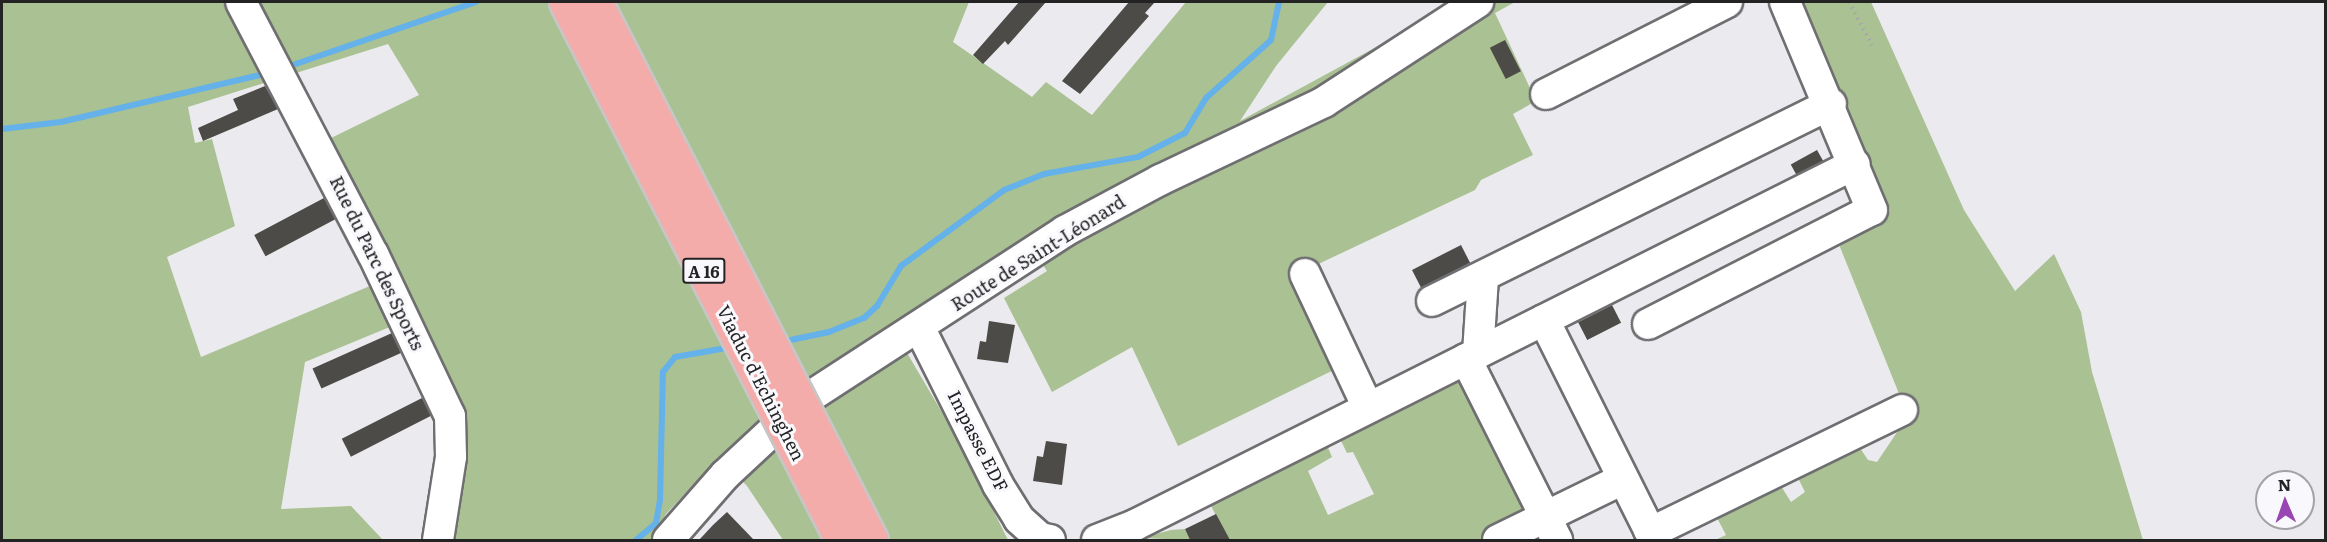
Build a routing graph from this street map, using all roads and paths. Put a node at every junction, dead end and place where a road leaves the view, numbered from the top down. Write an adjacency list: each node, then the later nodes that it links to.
1 (241, 2): 23 (street, Rue du Parc des Sports)
2 (566, 2): 25 (highway, Viaduc d'Echinghen / A 16, bridge)
3 (595, 2): 26 (highway, Viaduc d'Echinghen / A 16, bridge)
4 (1478, 2): 17 (street, Route de Saint-Léonard)
5 (1727, 2): 9 (street)
6 (1785, 2): 10 (street)
7 (1849, 2): 8 (path)
8 (1872, 45)
9 (1546, 94)
10 (1831, 105): 11 (street); 13 (street)
11 (1855, 164): 15 (street); 16 (street)
12 (1305, 274): 19 (street)
13 (1483, 278): 14 (street); 18 (street)
14 (1432, 301)
15 (1544, 320): 18 (street); 21 (street)
16 (1648, 324)
17 (920, 328): 24 (street, Route de Saint-Léonard); 27 (street, Impasse EDF)
18 (1472, 356): 19 (street); 22 (street)
19 (1368, 408): 28 (street)
20 (1902, 410): 21 (street)
21 (1623, 479): 22 (street)
22 (1551, 529): 29 (street)
23 (438, 540)
24 (668, 540)
25 (842, 540)
26 (872, 540)
27 (1050, 540)
28 (1097, 540)
29 (1498, 540)

